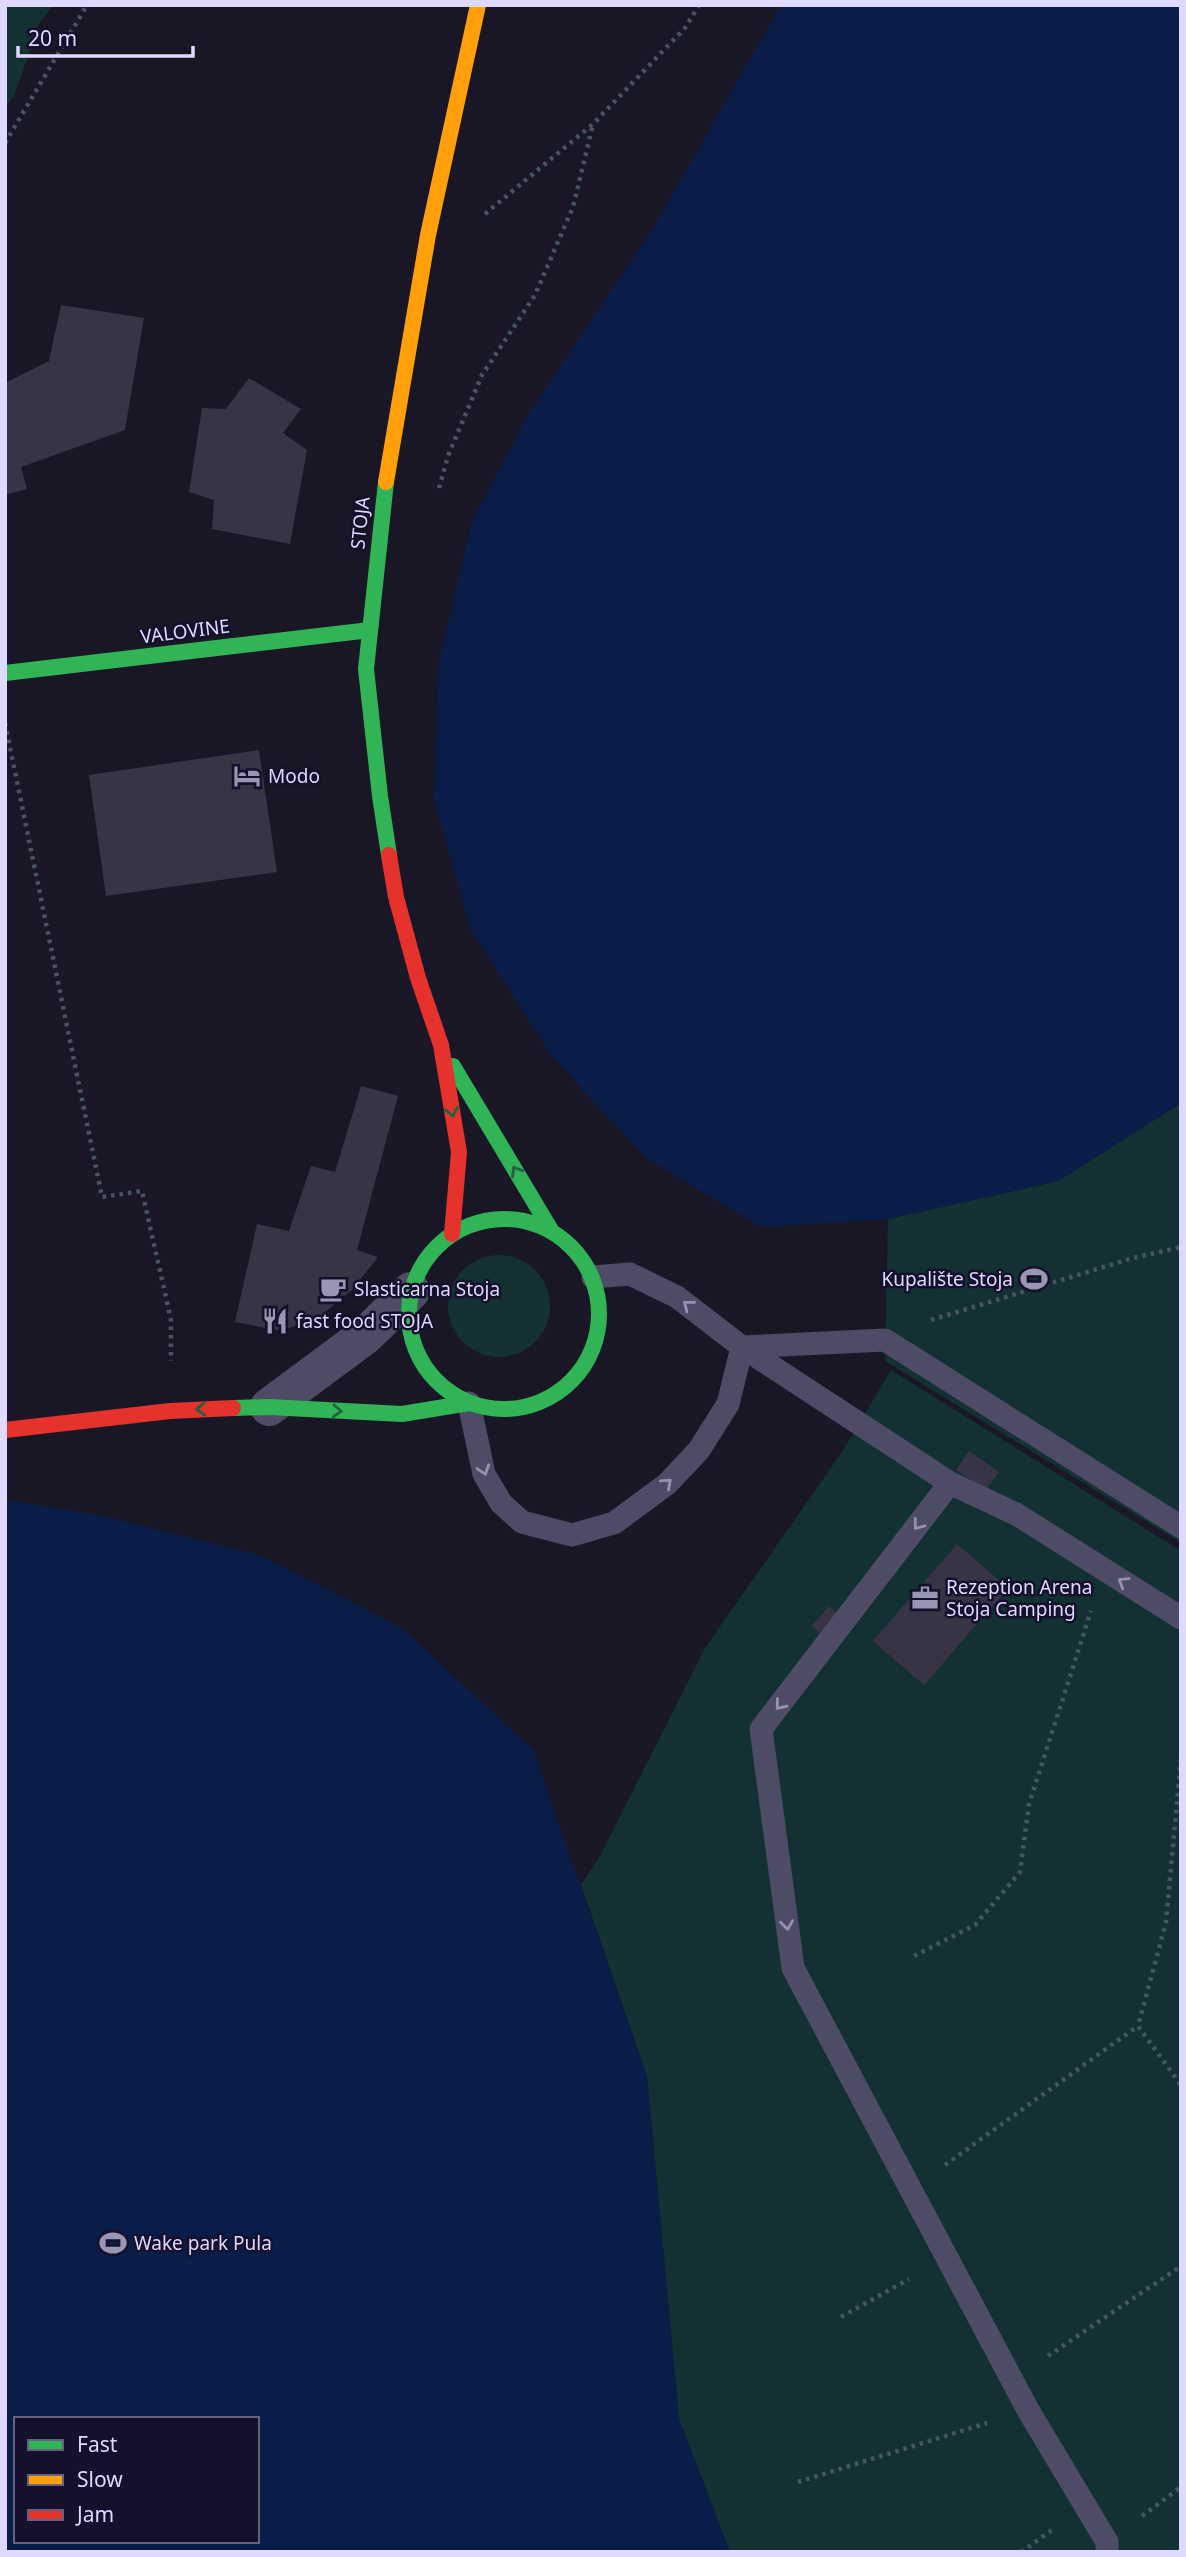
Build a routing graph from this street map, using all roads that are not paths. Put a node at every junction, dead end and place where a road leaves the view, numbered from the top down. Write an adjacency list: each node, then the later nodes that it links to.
1 (478, 5): 2 (main road, STOJA)
2 (370, 630): 3 (main road, VALOVINE); 4 (main road, STOJA)
3 (5, 673)
4 (441, 1045): 5 (main road, one-way to 4); 6 (main road, one-way to 6)
5 (551, 1230): 6 (main road); 7 (main road)
6 (452, 1234): 8 (main road)
7 (593, 1277): 9 (lane, one-way to 7); 10 (main road)
8 (411, 1291): 10 (main road); 11 (street)
9 (742, 1347): 10 (lane, one-way to 9); 13 (lane); 14 (lane)
10 (469, 1403): 11 (main road, one-way to 10)
11 (269, 1407): 12 (main road, one-way to 12)
12 (5, 1430)
13 (950, 1483): 15 (lane, one-way to 13); 16 (lane, one-way to 16)
14 (1181, 1527)
15 (1181, 1619)
16 (1107, 2552)

